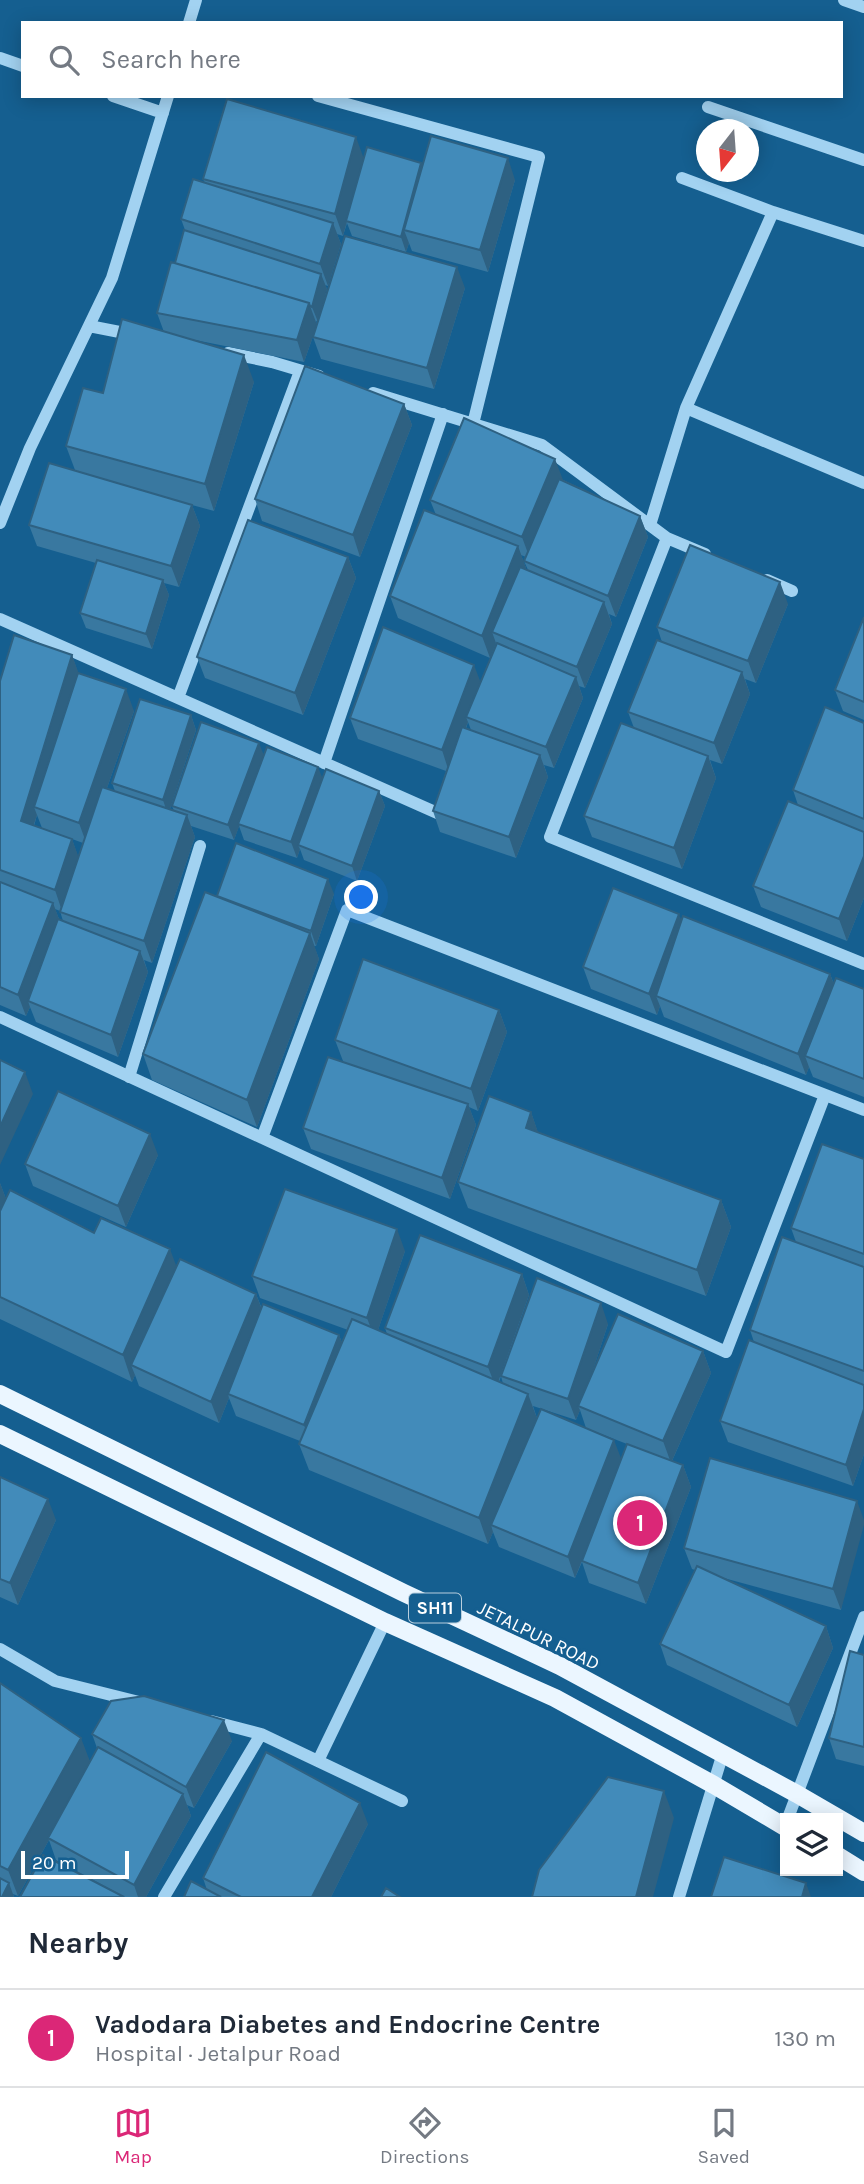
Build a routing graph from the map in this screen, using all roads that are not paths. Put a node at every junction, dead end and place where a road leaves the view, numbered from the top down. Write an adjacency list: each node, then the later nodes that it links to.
1 (196, 0): 4 (street)
2 (844, 0): 3 (street)
3 (864, 7)
4 (191, 21)
5 (0, 58): 6 (street)
6 (21, 65)
7 (119, 98): 11 (street)
8 (167, 98): 11 (street)
9 (325, 98): 24 (street)
10 (708, 107): 12 (street)
11 (163, 113): 16 (street)
12 (864, 160)
13 (681, 178): 14 (street)
14 (773, 212): 15 (street); 22 (street)
15 (864, 241)
16 (89, 326): 17 (street); 26 (street)
17 (154, 339)
18 (220, 352): 19 (street)
19 (300, 371): 20 (street); 33 (street)
20 (326, 379)
21 (365, 390): 23 (street)
22 (686, 408): 25 (street); 27 (street)
23 (443, 414): 24 (street); 34 (street)
24 (473, 424): 27 (street)
25 (864, 483)
26 (0, 523)
27 (650, 525): 28 (street)
28 (667, 538): 29 (street); 37 (street)
29 (717, 559)
30 (755, 575): 31 (street)
31 (792, 591)
32 (0, 619): 33 (street)
33 (178, 698): 34 (street)
34 (324, 763): 35 (street)
35 (444, 816)
36 (200, 846): 39 (street)
37 (864, 964)
38 (0, 1017): 39 (street)
39 (129, 1077): 42 (street)
40 (825, 1095): 41 (street); 42 (street); 42 (street)
41 (864, 1110)
42 (262, 1138)
43 (0, 1394): 51 (main road, JETALPUR ROAD / SH11)
44 (0, 1434): 46 (main road, SH11)
45 (864, 1617): 54 (street)
46 (385, 1622): 52 (street, SH11); 53 (main road, SH11)
47 (0, 1649): 48 (street)
48 (145, 1704)
49 (197, 1717): 50 (street)
50 (261, 1734): 52 (street); 61 (street)
51 (723, 1753): 53 (street); 54 (main road, JETALPUR ROAD / SH11)
52 (318, 1761): 55 (street)
53 (714, 1784): 57 (main road, SH11); 62 (street)
54 (797, 1794): 56 (street); 58 (main road, JETALPUR ROAD / SH11)
55 (402, 1801)
56 (790, 1813)
57 (780, 1824)
58 (864, 1833)
59 (843, 1859): 60 (main road)
60 (864, 1872)
61 (164, 1897)
62 (679, 1897)

